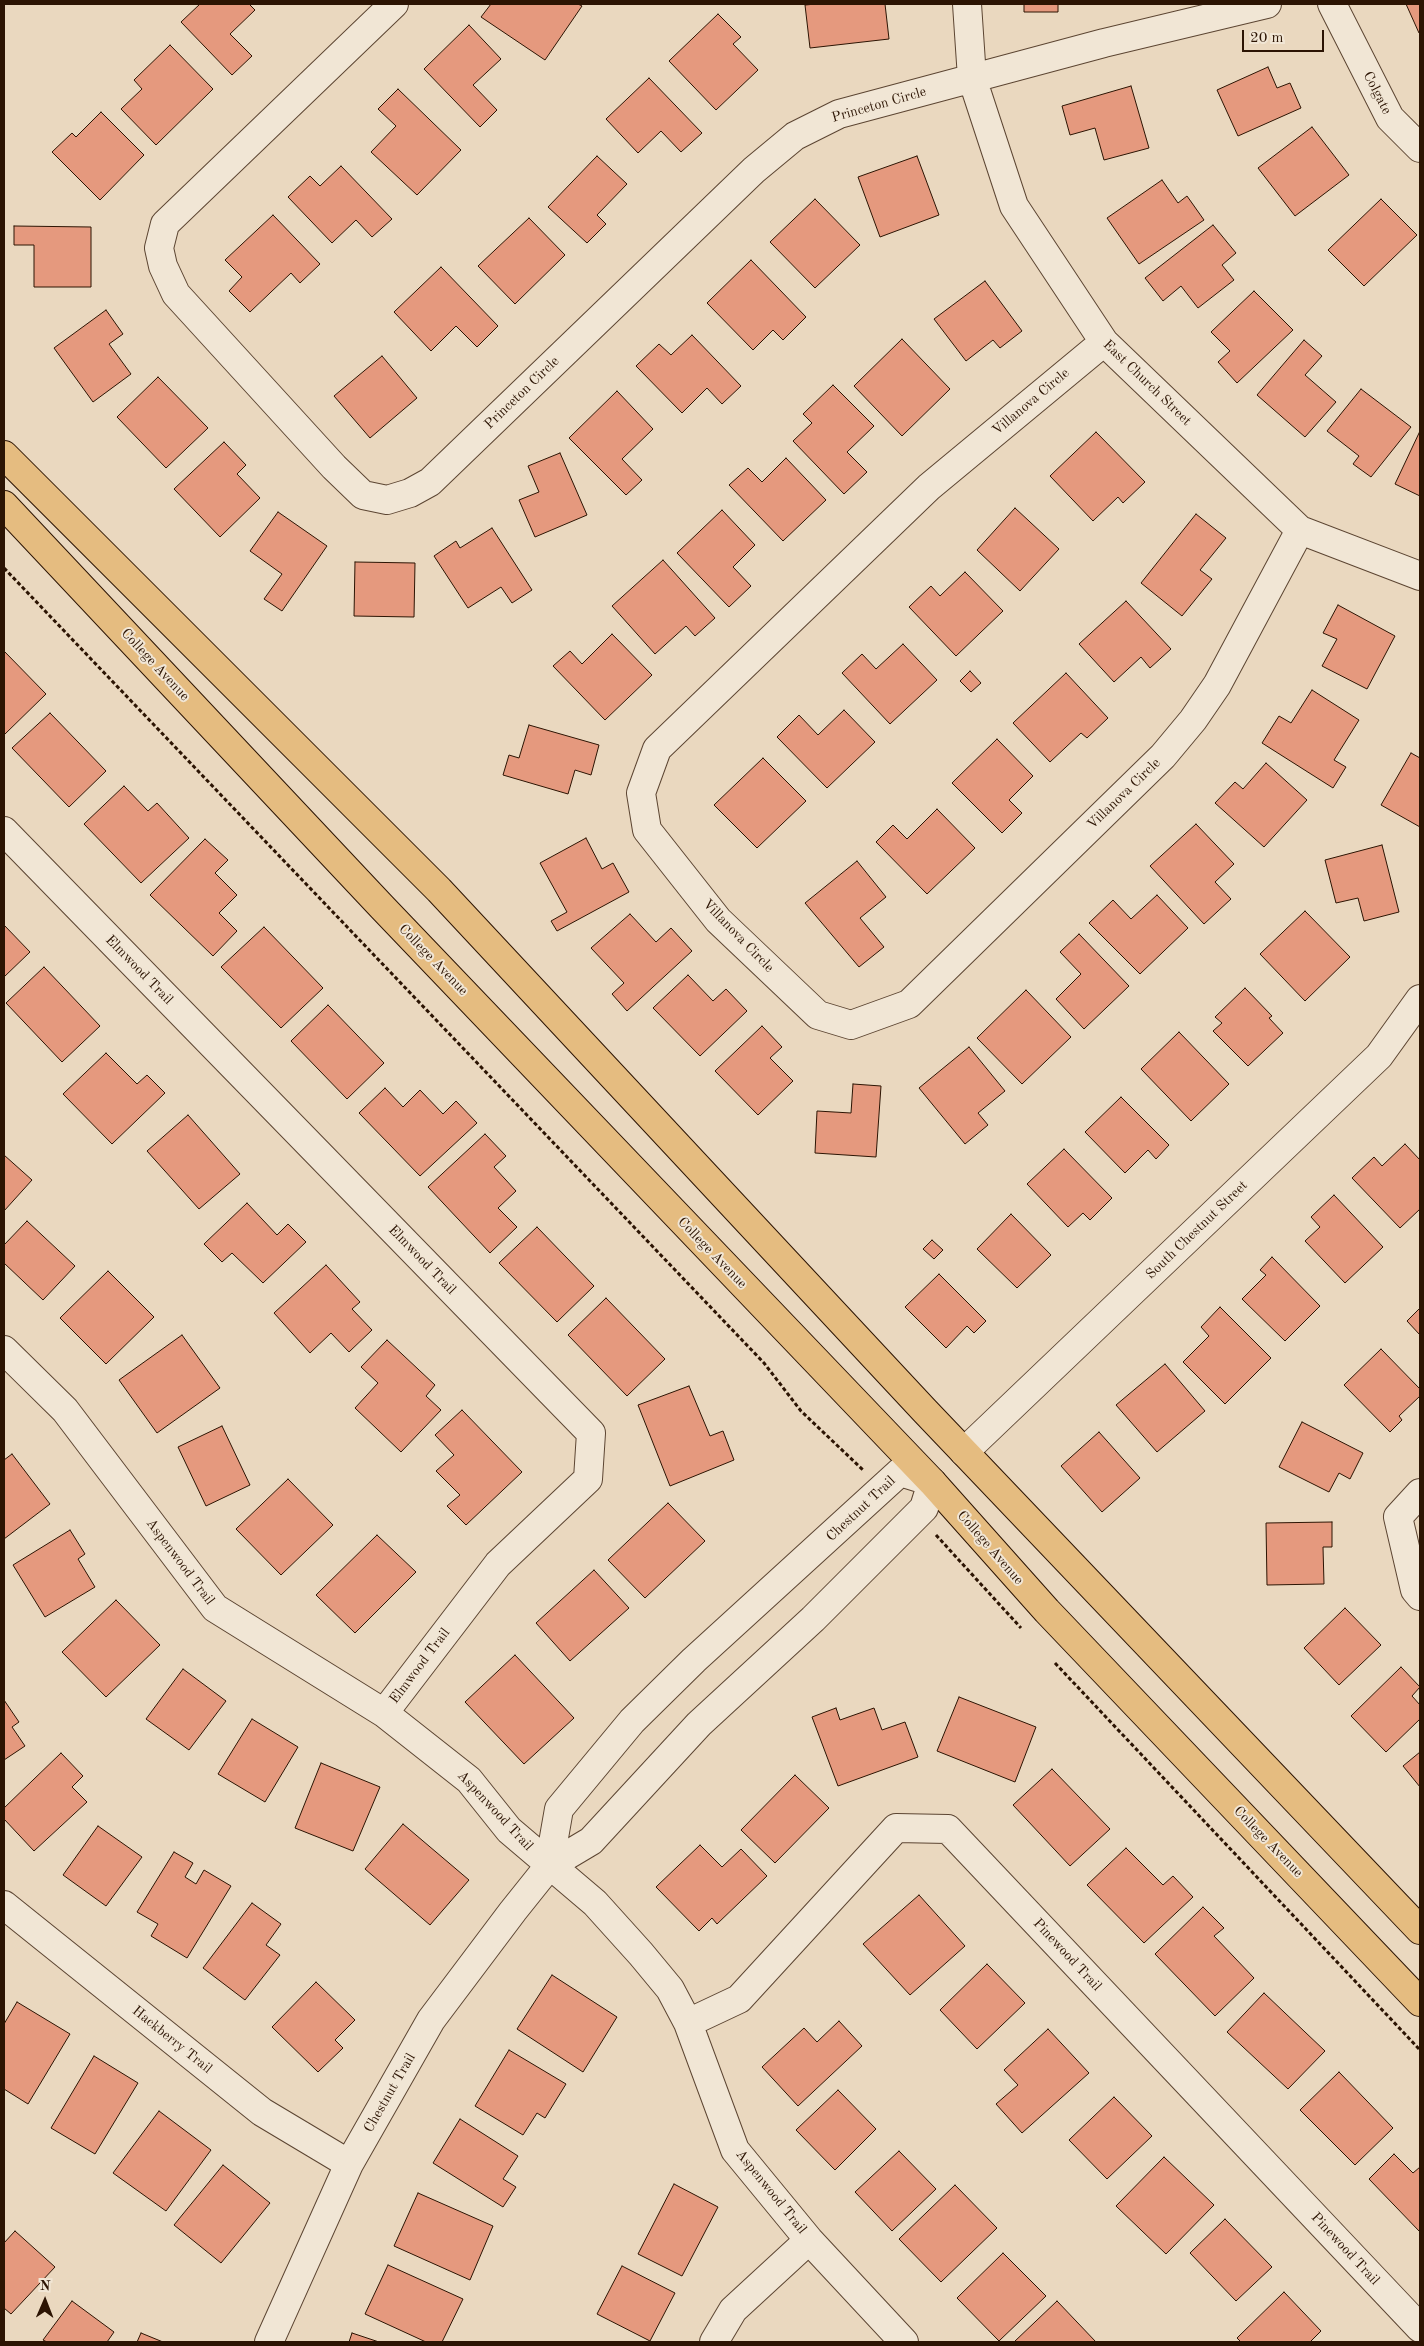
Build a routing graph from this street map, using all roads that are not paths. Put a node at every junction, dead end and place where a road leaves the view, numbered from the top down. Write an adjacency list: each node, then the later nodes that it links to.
1 (394, 4): 5 (street, Princeton Circle)
2 (967, 4): 5 (street, East Church Street)
3 (1267, 4): 5 (street, Princeton Circle)
4 (1332, 4): 6 (street, Colgate)
5 (972, 78): 7 (street, East Church Street)
6 (1420, 148)
7 (1104, 342): 10 (street, East Church Street); 10 (street, Villanova Circle)
8 (4, 455): 15 (main road)
9 (4, 505): 16 (main road, College Avenue)
10 (1300, 530): 11 (street, East Church Street)
11 (1420, 576)
12 (4, 831): 19 (street, Elmwood Trail)
13 (1420, 999): 15 (street, South Chestnut Street)
14 (4, 1350): 19 (street, Aspenwood Trail)
15 (964, 1452): 16 (main road); 22 (main road)
16 (932, 1482): 20 (street, Chestnut Trail); 20 (street, Chestnut Trail); 23 (main road, College Avenue)
17 (1420, 1493): 18 (street)
18 (1420, 1596)
19 (384, 1713): 20 (street, Aspenwood Trail)
20 (549, 1866): 24 (street, Aspenwood Trail); 25 (street, Chestnut Trail)
21 (4, 1905): 25 (street, Hackberry Trail)
22 (1420, 1930)
23 (1420, 2002)
24 (688, 2023): 26 (street, Aspenwood Trail); 27 (street, Pinewood Trail)
25 (349, 2164): 28 (street, Chestnut Trail)
26 (809, 2240): 29 (street); 30 (street, Aspenwood Trail)
27 (1420, 2328)
28 (269, 2342)
29 (714, 2342)
30 (904, 2342)

